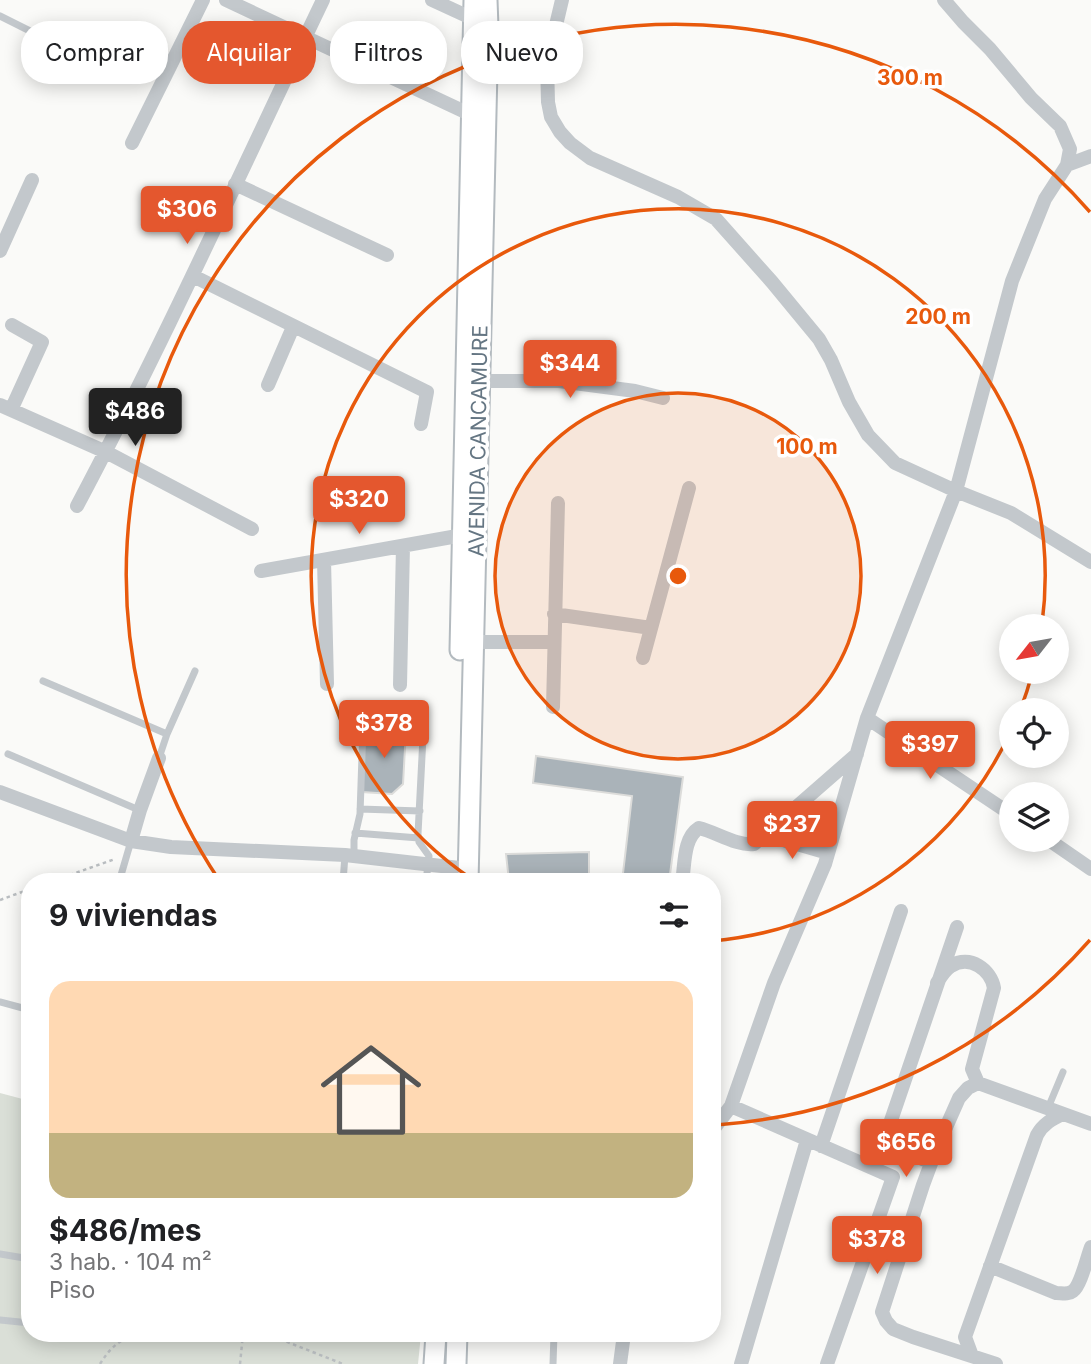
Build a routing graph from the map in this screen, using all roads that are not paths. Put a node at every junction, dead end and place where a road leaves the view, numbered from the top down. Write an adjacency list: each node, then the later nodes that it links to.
1 (203, 0): 16 (street)
2 (226, 0): 10 (street)
3 (323, 0): 11 (street)
4 (432, 0): 8 (street)
5 (487, 0): 8 (main road, AVENIDA CANCAMURE)
6 (562, 0): 33 (street)
7 (944, 0): 18 (street)
8 (479, 15): 15 (main road, AVENIDA CANCAMURE)
9 (0, 16): 12 (lane)
10 (271, 21)
11 (313, 21)
12 (21, 26)
13 (316, 42): 15 (street)
14 (283, 84): 20 (street)
15 (479, 118): 26 (main road, AVENIDA CANCAMURE); 37 (main road, AVENIDA CANCAMURE)
16 (132, 143)
17 (1091, 156): 18 (street)
18 (1067, 165): 33 (street)
19 (32, 180): 21 (street)
20 (235, 184): 22 (street); 23 (street)
21 (0, 251)
22 (387, 256)
23 (192, 276): 25 (street); 31 (street)
24 (12, 325): 29 (street)
25 (293, 327): 27 (street); 30 (street)
26 (480, 381): 28 (street); 44 (main road, AVENIDA CANCAMURE)
27 (268, 385)
28 (663, 398)
29 (6, 407): 31 (street)
30 (421, 424)
31 (106, 453): 35 (street); 36 (street)
32 (689, 488): 43 (street)
33 (956, 491): 40 (street); 52 (street)
34 (558, 503): 42 (street)
35 (77, 506)
36 (252, 529)
37 (463, 535): 38 (street); 75 (main road, AVENIDA CANCAMURE)
38 (402, 546): 39 (street); 50 (street)
39 (324, 560): 41 (street); 49 (street)
40 (1091, 562)
41 (261, 572)
42 (554, 614): 43 (street); 45 (street)
43 (651, 628): 46 (street)
44 (474, 642): 45 (street); 76 (main road, AVENIDA CANCAMURE)
45 (554, 642): 51 (street)
46 (642, 658)
47 (195, 671): 53 (lane)
48 (43, 681): 53 (lane)
49 (327, 684)
50 (400, 685)
51 (553, 707)
52 (867, 718): 55 (street); 58 (street)
53 (167, 734): 56 (lane)
54 (8, 754): 60 (lane)
55 (857, 754): 63 (street); 67 (street)
56 (159, 758): 60 (street)
57 (0, 792): 65 (street)
58 (999, 806)
59 (360, 809): 61 (lane); 61 (lane); 62 (lane)
60 (140, 810): 65 (street)
61 (420, 811): 64 (lane)
62 (355, 833): 64 (lane); 68 (lane)
63 (766, 835): 67 (street); 77 (street)
64 (419, 838): 69 (lane)
65 (129, 848): 68 (street); 71 (lane)
66 (1066, 852): 70 (street)
67 (828, 853): 86 (street)
68 (350, 855): 69 (street); 72 (lane)
69 (427, 865): 73 (lane); 74 (street)
70 (1091, 869)
71 (122, 873)
72 (345, 873)
73 (427, 873)
74 (452, 873)
75 (462, 873)
76 (462, 873)
77 (683, 873)
78 (901, 911): 93 (street)
79 (957, 928): 80 (street)
80 (937, 983): 84 (street); 94 (street)
81 (0, 1002): 82 (lane)
82 (21, 1008)
83 (1063, 1072): 87 (lane)
84 (978, 1083): 85 (street); 94 (street)
85 (1032, 1102): 87 (street); 91 (street)
86 (731, 1107): 89 (street); 92 (street)
87 (1048, 1108): 88 (street)
88 (1063, 1114): 90 (street); 91 (street)
89 (721, 1120)
90 (1091, 1124)
91 (1041, 1127): 98 (street)
92 (807, 1140): 93 (street); 112 (street)
93 (821, 1146): 113 (street)
94 (931, 1163): 106 (street)
95 (1091, 1247): 98 (street)
96 (0, 1254): 97 (lane)
97 (21, 1258)
98 (990, 1266): 101 (street)
99 (0, 1320): 100 (lane)
100 (21, 1322)
101 (965, 1338): 106 (street); 107 (street)
102 (435, 1342): 108 (main road)
103 (457, 1342): 109 (main road)
104 (554, 1342): 110 (lane)
105 (623, 1342): 111 (street)
106 (947, 1348): 107 (street)
107 (972, 1356): 114 (street)
108 (434, 1364)
109 (456, 1364)
110 (553, 1364)
111 (620, 1364)
112 (741, 1364)
113 (827, 1364)
114 (996, 1364)

